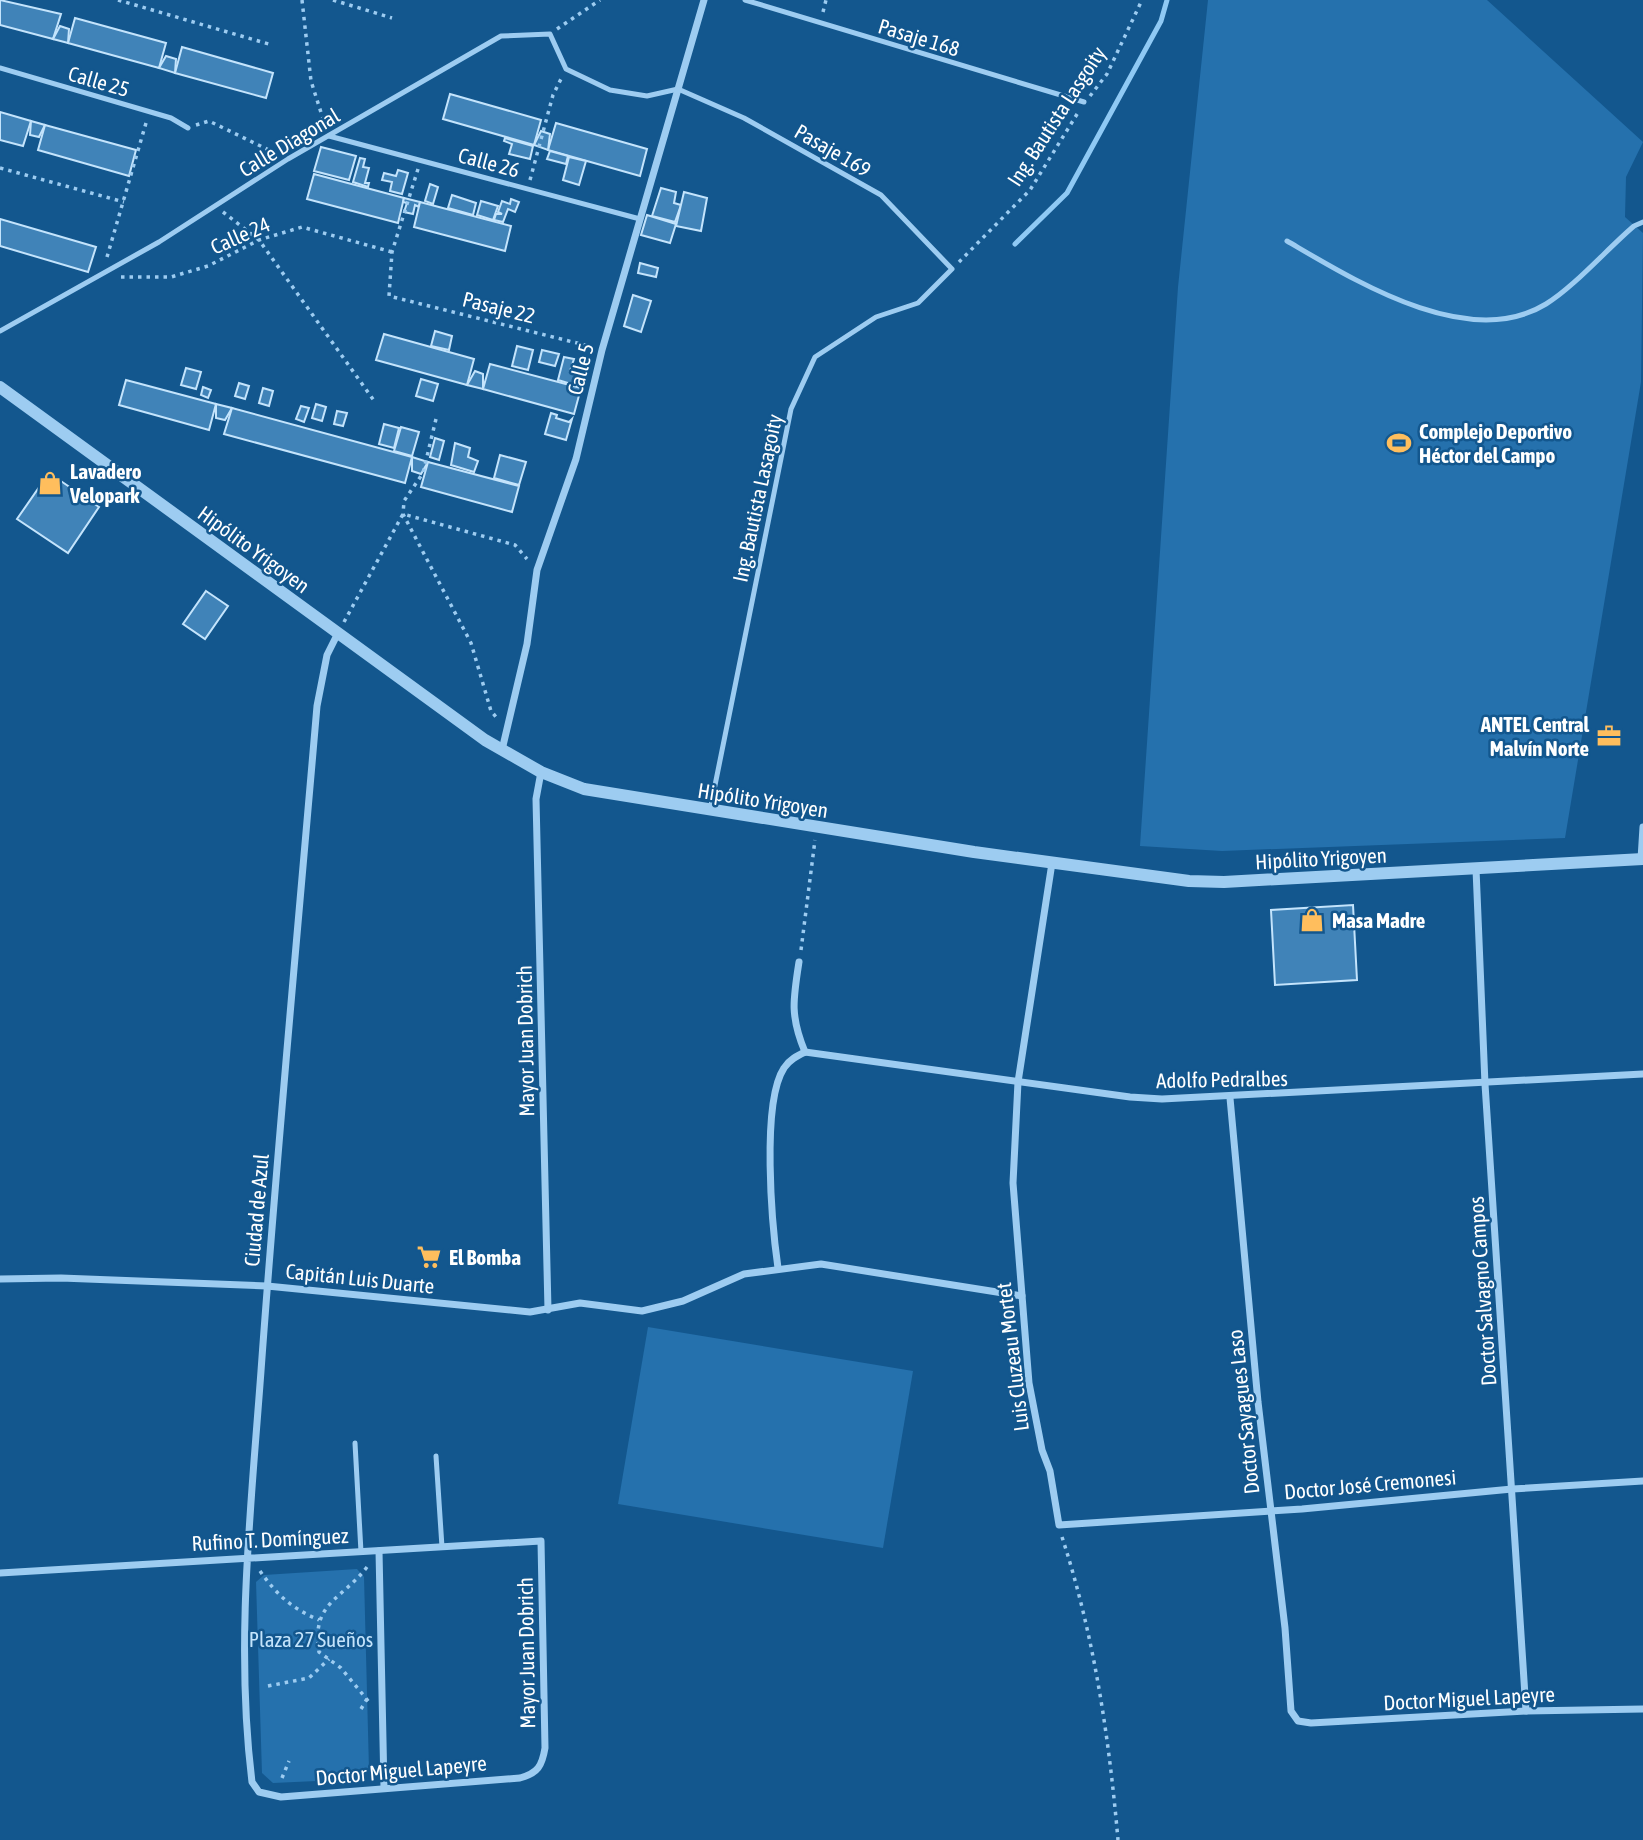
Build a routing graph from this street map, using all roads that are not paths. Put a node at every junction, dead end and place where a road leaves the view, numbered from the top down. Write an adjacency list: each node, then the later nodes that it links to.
1 (705, 0): 4 (street, Calle 5)
2 (746, 0): 5 (lane, Pasaje 168)
3 (0, 68): 6 (lane, Calle 25)
4 (678, 89): 7 (lane, Calle Diagonal); 8 (street, Calle 5); 11 (lane, Pasaje 169)
5 (1084, 102)
6 (188, 128)
7 (328, 136): 8 (lane, Calle 26); 12 (lane, Calle Diagonal)
8 (640, 219): 15 (street, Calle 5)
9 (1643, 222): 10 (lane)
10 (1287, 241)
11 (952, 269): 17 (lane, Ing. Bautista Lasagoity)
12 (0, 331)
13 (0, 387): 14 (street, Hipólito Yrigoyen)
14 (338, 633): 15 (street, Hipólito Yrigoyen); 30 (street, Ciudad de Azul)
15 (502, 750): 16 (street, Hipólito Yrigoyen)
16 (541, 772): 17 (street, Hipólito Yrigoyen); 32 (street, Mayor Juan Dobrich)
17 (710, 811): 20 (street, Hipólito Yrigoyen)
18 (1643, 827): 19 (street)
19 (1642, 859): 21 (street, Hipólito Yrigoyen)
20 (1052, 863): 21 (street, Hipólito Yrigoyen); 25 (street, Luis Cluzeau Mortet)
21 (1476, 869): 26 (street, Doctor Salvagno Campos)
22 (799, 962): 23 (street)
23 (805, 1052): 25 (street, Adolfo Pedralbes); 28 (street)
24 (1643, 1074): 26 (street, Adolfo Pedralbes)
25 (1018, 1082): 27 (street, Adolfo Pedralbes); 31 (street, Luis Cluzeau Mortet)
26 (1485, 1084): 27 (street, Adolfo Pedralbes); 36 (street, Doctor Salvagno Campos)
27 (1230, 1098): 37 (street, Doctor Sayagues Laso)
28 (778, 1268): 31 (street, Capitán Luis Duarte); 32 (street, Capitán Luis Duarte)
29 (0, 1279): 30 (street, Capitán Luis Duarte)
30 (267, 1286): 32 (street, Capitán Luis Duarte); 43 (street, Ciudad de Azul)
31 (1022, 1296): 38 (street, Luis Cluzeau Mortet)
32 (548, 1310)
33 (355, 1443): 42 (lane)
34 (436, 1456): 40 (lane)
35 (1643, 1481): 36 (street, Doctor José Cremonesi)
36 (1512, 1489): 37 (street, Doctor José Cremonesi); 46 (street, Doctor Salvagno Campos)
37 (1272, 1510): 38 (street, Doctor José Cremonesi); 47 (street, Doctor Sayagues Laso)
38 (1059, 1525)
39 (541, 1541): 40 (street, Rufino T. Domínguez); 48 (street, Mayor Juan Dobrich)
40 (442, 1547): 41 (street, Rufino T. Domínguez)
41 (379, 1551): 42 (street, Rufino T. Domínguez); 49 (street)
42 (361, 1552): 43 (street, Rufino T. Domínguez)
43 (247, 1557): 44 (street, Rufino T. Domínguez); 50 (street, Ciudad de Azul)
44 (0, 1573)
45 (1643, 1709): 46 (street, Doctor Miguel Lapeyre)
46 (1526, 1711): 47 (street, Doctor Miguel Lapeyre)
47 (1298, 1721)
48 (542, 1765): 49 (street, Doctor Miguel Lapeyre)
49 (384, 1788): 50 (street, Doctor Miguel Lapeyre)
50 (259, 1791)

